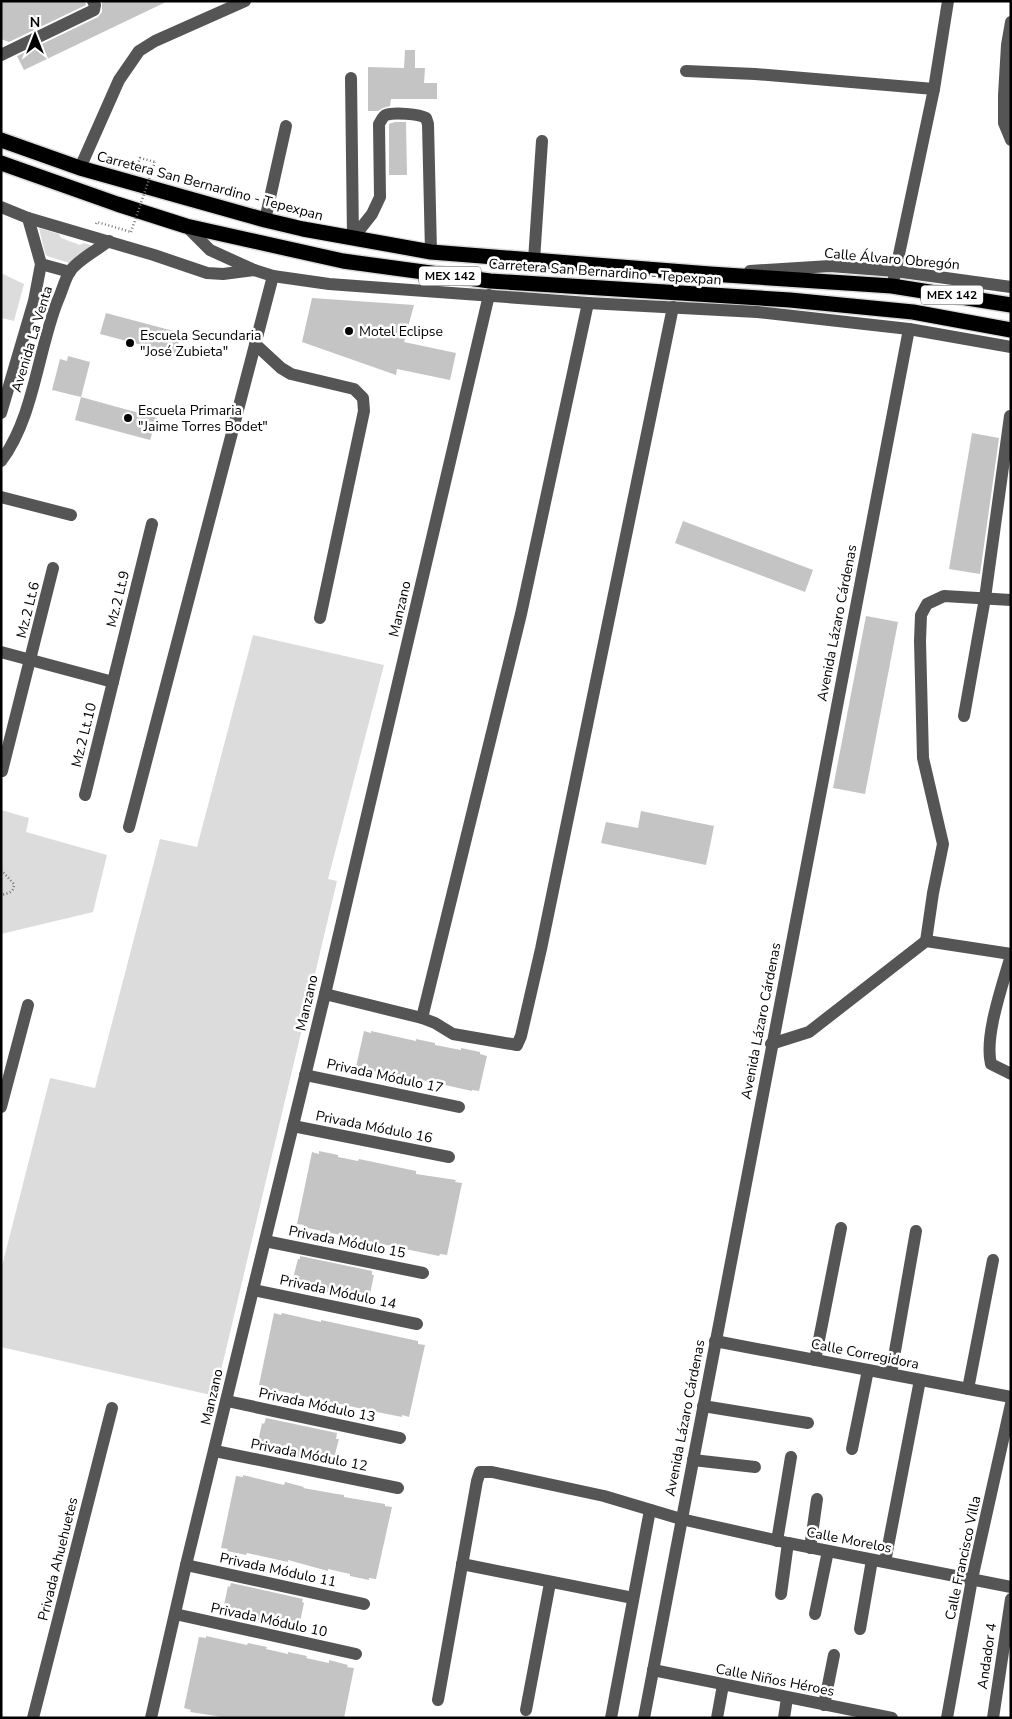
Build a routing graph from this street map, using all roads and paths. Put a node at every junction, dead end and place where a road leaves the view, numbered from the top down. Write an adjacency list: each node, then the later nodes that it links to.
1 (93, 1): 5 (street)
2 (245, 1): 16 (street)
3 (948, 1): 8 (street)
4 (1010, 30): 9 (street)
5 (1, 55)
6 (686, 72): 8 (street)
7 (351, 78): 22 (street)
8 (934, 89): 30 (street)
9 (1007, 95): 12 (street)
10 (286, 126): 19 (street)
11 (1, 140): 16 (highway, Carretera San Bernardino - Tepexpan / MEX 142)
12 (1011, 140)
13 (542, 141): 25 (street)
14 (1, 164): 21 (highway, Carretera San Bernardino - Tepexpan / MEX 142)
15 (148, 167): 20 (path, bridge)
16 (80, 168): 19 (highway, Carretera San Bernardino - Tepexpan / MEX 142)
17 (1, 207): 18 (street)
18 (28, 218): 23 (street); 26 (street, Avenida La Venta)
19 (265, 220): 22 (highway, Carretera San Bernardino - Tepexpan / MEX 142)
20 (97, 222)
21 (186, 226): 27 (street); 38 (highway, Carretera San Bernardino - Tepexpan / MEX 142)
22 (353, 238): 24 (highway, Carretera San Bernardino - Tepexpan / MEX 142); 24 (street)
23 (110, 242): 27 (street); 28 (street, Avenida La Venta)
24 (431, 252): 25 (highway, Carretera San Bernardino - Tepexpan / MEX 142)
25 (534, 260): 30 (highway, Carretera San Bernardino - Tepexpan / MEX 142)
26 (41, 264): 28 (street); 36 (street, Avenida La Venta)
27 (254, 270): 29 (street)
28 (70, 272): 39 (street, Avenida La Venta)
29 (273, 276): 32 (street); 40 (street)
30 (894, 279): 31 (street, Calle Álvaro Obregón); 34 (highway, Carretera San Bernardino - Tepexpan / MEX 142)
31 (1011, 287)
32 (489, 295): 33 (street); 63 (street, Manzano)
33 (588, 303): 35 (street); 65 (street)
34 (1011, 305)
35 (673, 307): 37 (street); 65 (street)
36 (26, 328): 39 (street); 42 (street, Avenida La Venta)
37 (908, 329): 41 (street); 66 (street, Avenida Lázaro Cárdenas)
38 (1011, 330)
39 (48, 333): 44 (street, Avenida La Venta)
40 (255, 344): 51 (street); 58 (street)
41 (1011, 347)
42 (1, 412)
43 (1010, 416): 49 (street)
44 (1, 461)
45 (1, 497): 46 (street)
46 (71, 515)
47 (152, 524): 54 (street, Mz.2 Lt.9)
48 (53, 568): 53 (street, Mz.2 Lt.6)
49 (985, 598): 50 (street); 55 (street); 61 (street)
50 (1011, 600)
51 (320, 618)
52 (1, 652): 53 (street)
53 (31, 660): 54 (street); 56 (street, Mz.2 Lt.6)
54 (113, 682): 57 (street, Mz.2 Lt.10)
55 (964, 716)
56 (2, 771)
57 (85, 795)
58 (129, 827)
59 (1, 870): 60 (path)
60 (1, 895)
61 (926, 941): 62 (street); 66 (street)
62 (1011, 955): 67 (street)
63 (325, 994): 65 (street); 68 (street, Manzano)
64 (28, 1005): 69 (street)
65 (422, 1018)
66 (771, 1044): 80 (street, Avenida Lázaro Cárdenas)
67 (1011, 1074)
68 (305, 1075): 70 (street, Privada Módulo 17); 71 (street, Manzano)
69 (1, 1106)
70 (459, 1107)
71 (293, 1126): 72 (street, Privada Módulo 16); 75 (street, Manzano)
72 (449, 1157)
73 (840, 1228): 81 (street)
74 (916, 1231): 83 (street)
75 (265, 1241): 77 (street, Privada Módulo 15); 78 (street, Manzano)
76 (993, 1260): 85 (street)
77 (423, 1273)
78 (253, 1290): 79 (street, Privada Módulo 14); 87 (street, Manzano)
79 (417, 1324)
80 (714, 1340): 81 (street, Calle Corregidora); 89 (street, Avenida Lázaro Cárdenas)
81 (815, 1360): 82 (street, Calle Corregidora)
82 (868, 1370): 83 (street, Calle Corregidora); 93 (street)
83 (891, 1374): 84 (street, Calle Corregidora)
84 (920, 1380): 85 (street, Calle Corregidora); 105 (street)
85 (968, 1389): 86 (street, Calle Corregidora)
86 (1011, 1397)
87 (227, 1401): 92 (street, Privada Módulo 13); 94 (street, Manzano)
88 (1011, 1404): 108 (street, Calle Francisco Villa)
89 (703, 1406): 91 (street); 96 (street, Avenida Lázaro Cárdenas)
90 (112, 1408): 126 (street, Privada Ahuehuetes)
91 (808, 1423)
92 (400, 1438)
93 (852, 1449)
94 (215, 1451): 98 (street, Privada Módulo 12); 107 (street, Manzano)
95 (791, 1457): 102 (street)
96 (692, 1460): 97 (street); 101 (street, Avenida Lázaro Cárdenas)
97 (755, 1468)
98 (398, 1488)
99 (817, 1498): 103 (street)
100 (650, 1510): 101 (street, Calle Morelos); 106 (street, Calle Morelos); 112 (street)
101 (681, 1519): 102 (street, Calle Morelos); 120 (street, Avenida Lázaro Cárdenas)
102 (783, 1542): 103 (street, Calle Morelos); 111 (street)
103 (810, 1548): 104 (street, Calle Morelos)
104 (828, 1551): 105 (street, Calle Morelos); 116 (street)
105 (878, 1561): 108 (street, Calle Morelos); 117 (street)
106 (462, 1564): 109 (street); 123 (street)
107 (186, 1566): 114 (street, Privada Módulo 11); 115 (street, Manzano)
108 (972, 1579): 110 (street, Calle Morelos); 133 (street, Calle Francisco Villa)
109 (550, 1583): 112 (street); 125 (street)
110 (1011, 1587)
111 (781, 1594)
112 (634, 1598): 128 (street)
113 (1011, 1600): 134 (street, Andador 4)
114 (364, 1604)
115 (175, 1614): 118 (street, Privada Módulo 10); 127 (street, Manzano)
116 (816, 1614)
117 (860, 1629)
118 (356, 1654)
119 (834, 1654): 124 (street)
120 (653, 1670): 121 (street, Calle Niños Héroes); 129 (street, Avenida Lázaro Cárdenas)
121 (723, 1685): 122 (street, Calle Niños Héroes); 130 (street)
122 (787, 1698): 124 (street, Calle Niños Héroes); 131 (street)
123 (438, 1700)
124 (824, 1705): 132 (street, Calle Niños Héroes)
125 (526, 1710)
126 (33, 1718)
127 (151, 1718)
128 (611, 1718)
129 (644, 1718)
130 (717, 1718)
131 (784, 1718)
132 (892, 1718)
133 (948, 1718)
134 (993, 1718)

